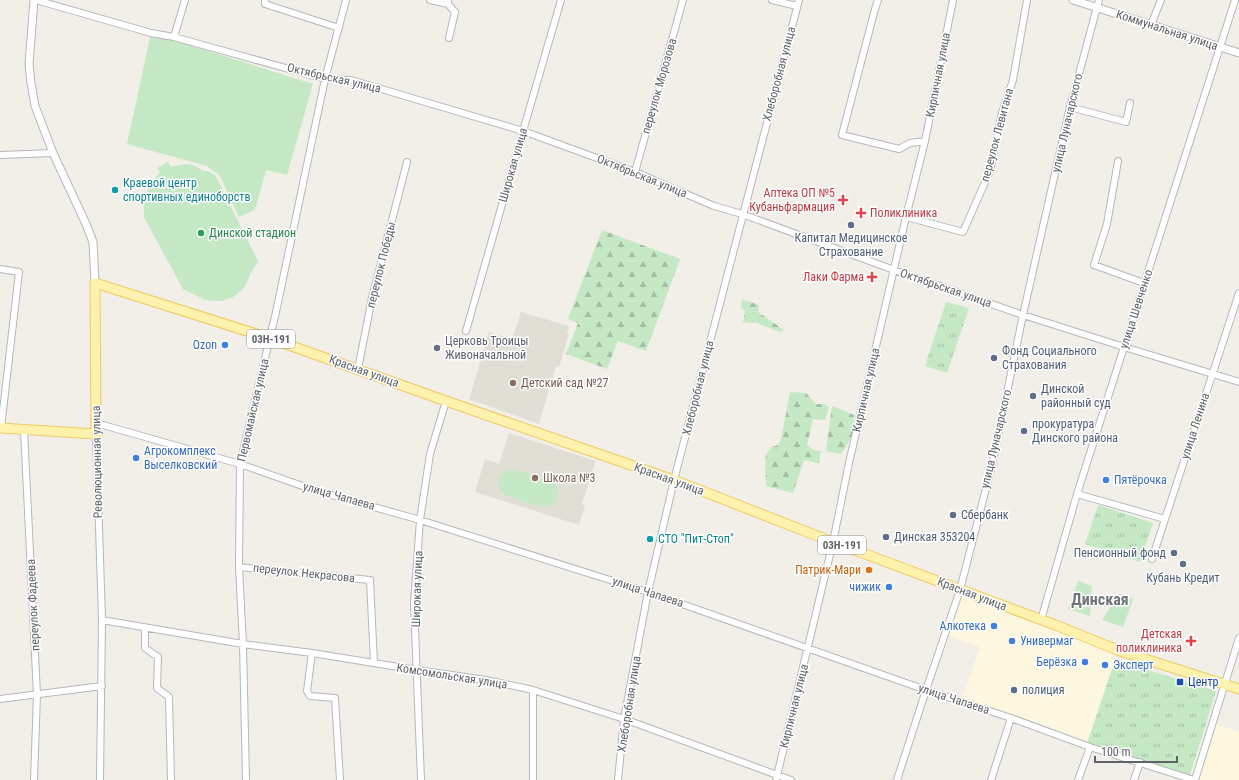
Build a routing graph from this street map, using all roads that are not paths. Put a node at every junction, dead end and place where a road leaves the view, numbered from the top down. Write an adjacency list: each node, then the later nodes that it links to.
1 (35, 0): 20 (street, Октябрьская улица); 29 (street, Революционная улица)
2 (185, 0): 20 (street)
3 (265, 0): 19 (street)
4 (346, 0): 19 (street, Первомайская улица)
5 (430, 0): 15 (street)
6 (561, 0): 27 (street, Широкая улица)
7 (683, 0): 33 (street, переулок Морозова)
8 (772, 0): 16 (street)
9 (878, 0): 28 (street)
10 (953, 0): 28 (street, Кирпичная улица)
11 (1027, 0): 35 (street, переулок Левитана)
12 (1073, 0): 17 (street, Коммунальная улица)
13 (1161, 0): 18 (street)
14 (1235, 0): 22 (street, улица Шевченко)
15 (448, 2): 21 (street)
16 (798, 3): 34 (street, Хлеборобная улица)
17 (1098, 4): 18 (street, Коммунальная улица); 26 (street, улица Луначарского)
18 (1151, 25): 22 (street, Коммунальная улица)
19 (339, 28): 24 (street, Первомайская улица)
20 (174, 37): 24 (street, Октябрьская улица)
21 (449, 38)
22 (1221, 47): 23 (street, Коммунальная улица); 39 (street, улица Шевченко)
23 (1239, 53)
24 (325, 79): 27 (street, Октябрьская улица); 43 (street, Первомайская улица)
25 (1130, 103): 26 (street)
26 (1070, 107): 41 (street, улица Луначарского)
27 (522, 131): 33 (street, Октябрьская улица); 42 (street, Широкая улица)
28 (925, 141): 35 (street, Кирпичная улица)
29 (53, 153): 30 (street); 38 (street, Революционная улица)
30 (0, 155)
31 (1118, 161): 39 (street)
32 (407, 162): 45 (street, переулок Победы)
33 (635, 172): 34 (street, Октябрьская улица)
34 (742, 214): 37 (street, Октябрьская улица); 54 (street, Хлеборобная улица)
35 (906, 217): 37 (street, Кирпичная улица)
36 (0, 269): 50 (street)
37 (894, 270): 41 (street, Октябрьская улица); 58 (street, Кирпичная улица)
38 (95, 283): 43 (main road, Красная улица / 03Н-191); 49 (main road, Революционная улица)
39 (1144, 283): 44 (street, улица Шевченко)
40 (1239, 293): 46 (street, улица Ленина)
41 (1023, 315): 44 (street, Октябрьская улица); 61 (street, улица Луначарского)
42 (466, 331)
43 (269, 338): 45 (main road, Красная улица / 03Н-191); 53 (street, Первомайская улица)
44 (1124, 347): 46 (street, Октябрьская улица); 55 (street, улица Шевченко)
45 (358, 369): 48 (main road, Красная улица / 03Н-191)
46 (1212, 373): 47 (street, Октябрьская улица); 56 (street, улица Ленина)
47 (1239, 382)
48 (446, 401): 54 (main road, Красная улица / 03Н-191); 57 (street, Широкая улица)
49 (96, 423): 52 (main road, Революционная улица); 53 (street, улица Чапаева)
50 (1, 428): 51 (main road)
51 (24, 430): 52 (main road); 77 (street, переулок Фадеева)
52 (96, 434): 63 (street, Революционная улица)
53 (240, 464): 57 (street, улица Чапаева); 60 (street, Первомайская улица)
54 (674, 480): 58 (main road, Красная улица / 03Н-191); 62 (street, Хлеборобная улица)
55 (1077, 494): 56 (street); 64 (street, улица Шевченко)
56 (1165, 519): 59 (street, улица Ленина)
57 (420, 520): 62 (street, улица Чапаева); 71 (street, Широкая улица)
58 (833, 542): 61 (main road, Красная улица / 03Н-191); 68 (street, Кирпичная улица)
59 (1152, 559)
60 (239, 566): 67 (street, Первомайская улица); 70 (street, переулок Некрасова)
61 (960, 590): 64 (main road, Красная улица / 03Н-191); 76 (street, улица Луначарского)
62 (648, 592): 68 (street, улица Чапаева); 80 (street, Хлеборобная улица)
63 (102, 620): 65 (street, Комсомольская улица); 73 (street, Революционная улица)
64 (1041, 620): 72 (main road, Красная улица / 03Н-191)
65 (146, 628): 67 (street, Комсомольская улица); 86 (street)
66 (1239, 638): 72 (street)
67 (243, 644): 69 (street, Комсомольская улица); 87 (street, Первомайская улица)
68 (808, 648): 76 (street, улица Чапаева); 83 (street, Кирпичная улица)
69 (312, 653): 70 (street, Комсомольская улица); 88 (street)
70 (374, 663): 71 (street, Комсомольская улица)
71 (417, 670): 75 (street, Комсомольская улица); 89 (street, Широкая улица)
72 (1224, 684): 74 (main road, Красная улица / 03Н-191); 97 (street)
73 (102, 686): 77 (street); 85 (street, Революционная улица)
74 (1239, 689)
75 (533, 690): 80 (street, Комсомольская улица); 90 (street)
76 (926, 690): 79 (street, улица Чапаева); 93 (street, улица Луначарского)
77 (37, 695): 78 (street); 84 (street, переулок Фадеева)
78 (0, 699)
79 (1011, 718): 81 (street, улица Чапаева); 94 (street)
80 (624, 719): 83 (street, Комсомольская улица); 91 (street, Хлеборобная улица)
81 (1090, 747): 82 (street, улица Чапаева); 95 (street)
82 (1140, 762): 96 (street); 97 (street, улица Чапаева)
83 (776, 778): 92 (street, Комсомольская улица)
84 (34, 780)
85 (100, 780)
86 (171, 780)
87 (246, 780)
88 (340, 780)
89 (421, 780)
90 (533, 780)
91 (618, 780)
92 (791, 780)
93 (897, 780)
94 (991, 780)
95 (1078, 780)
96 (1134, 780)
97 (1194, 780)

